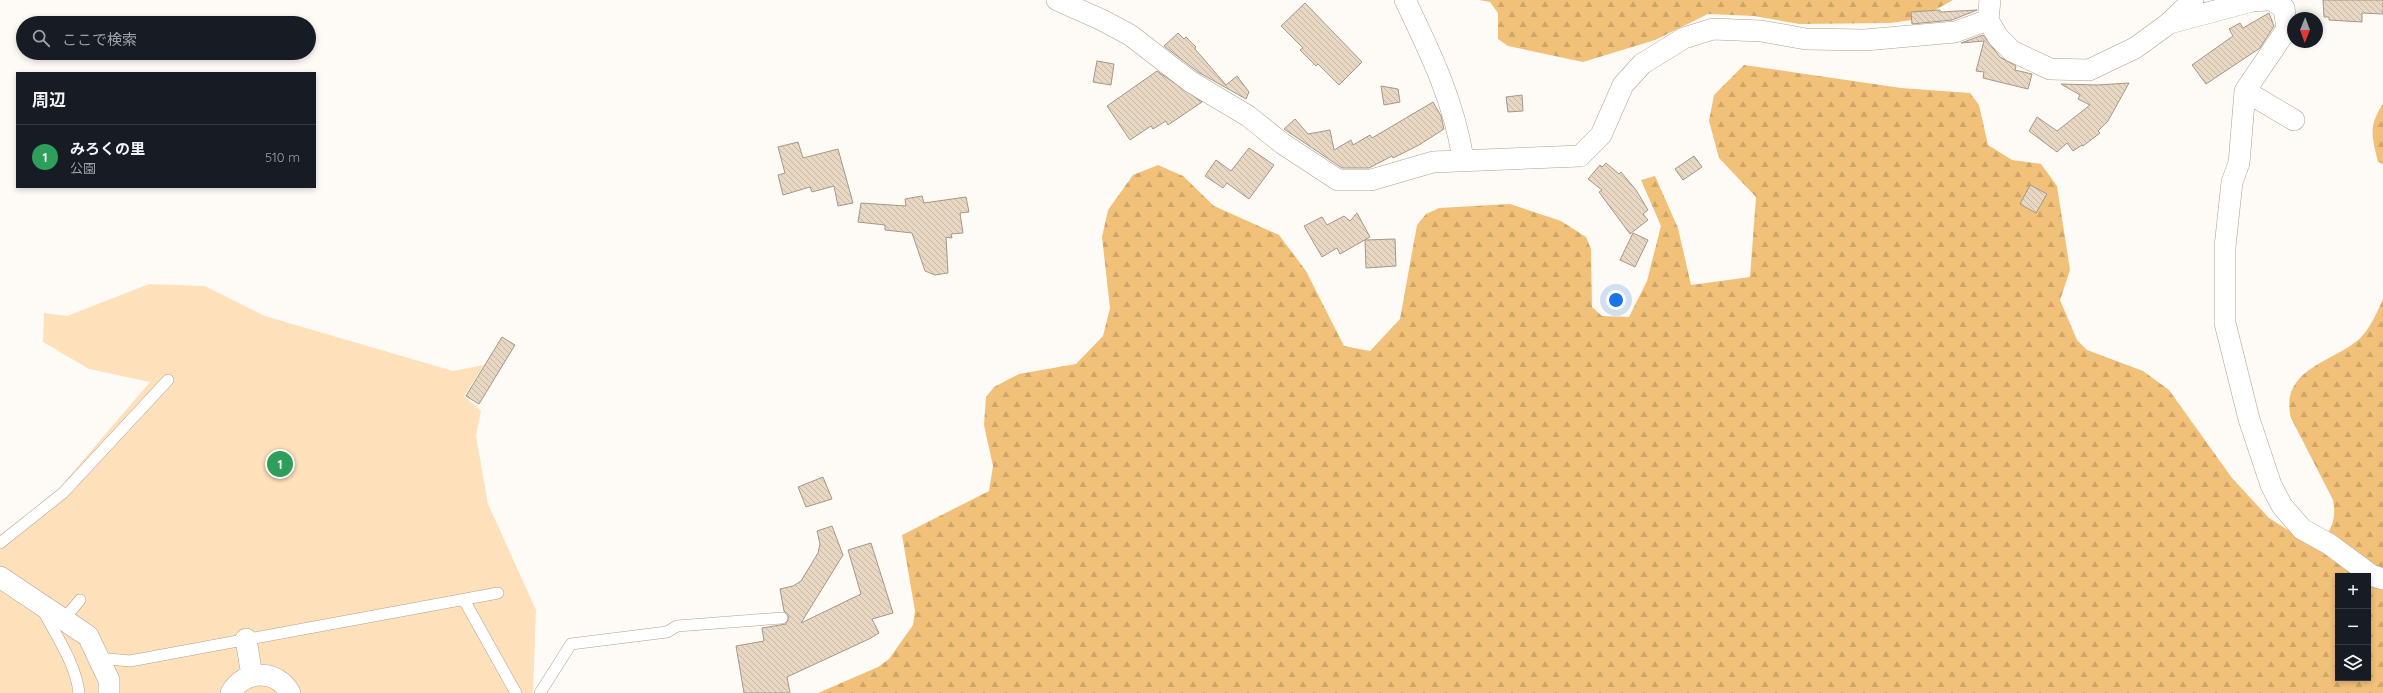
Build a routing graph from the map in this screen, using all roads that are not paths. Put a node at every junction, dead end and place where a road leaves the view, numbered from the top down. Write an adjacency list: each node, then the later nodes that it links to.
1 (1057, 0): 10 (street)
2 (1405, 0): 10 (street)
3 (2193, 0): 7 (street)
4 (2267, 0): 7 (street)
5 (2276, 0): 8 (street)
6 (1989, 10): 7 (street); 10 (street)
7 (2168, 24)
8 (2245, 91): 9 (street); 14 (street)
9 (2294, 120)
10 (1463, 159)
11 (168, 380): 12 (lane)
12 (0, 543)
13 (0, 577): 18 (street)
14 (2383, 579)
15 (498, 594): 17 (lane)
16 (80, 600): 20 (lane)
17 (464, 600): 21 (lane); 28 (lane)
18 (40, 605): 20 (street); 24 (lane)
19 (782, 618): 29 (lane)
20 (63, 620): 22 (street)
21 (246, 639): 22 (lane); 23 (street)
22 (98, 658): 25 (street)
23 (252, 676): 26 (street); 27 (street)
24 (79, 693)
25 (109, 693)
26 (231, 693)
27 (290, 693)
28 (516, 693)
29 (540, 693)

